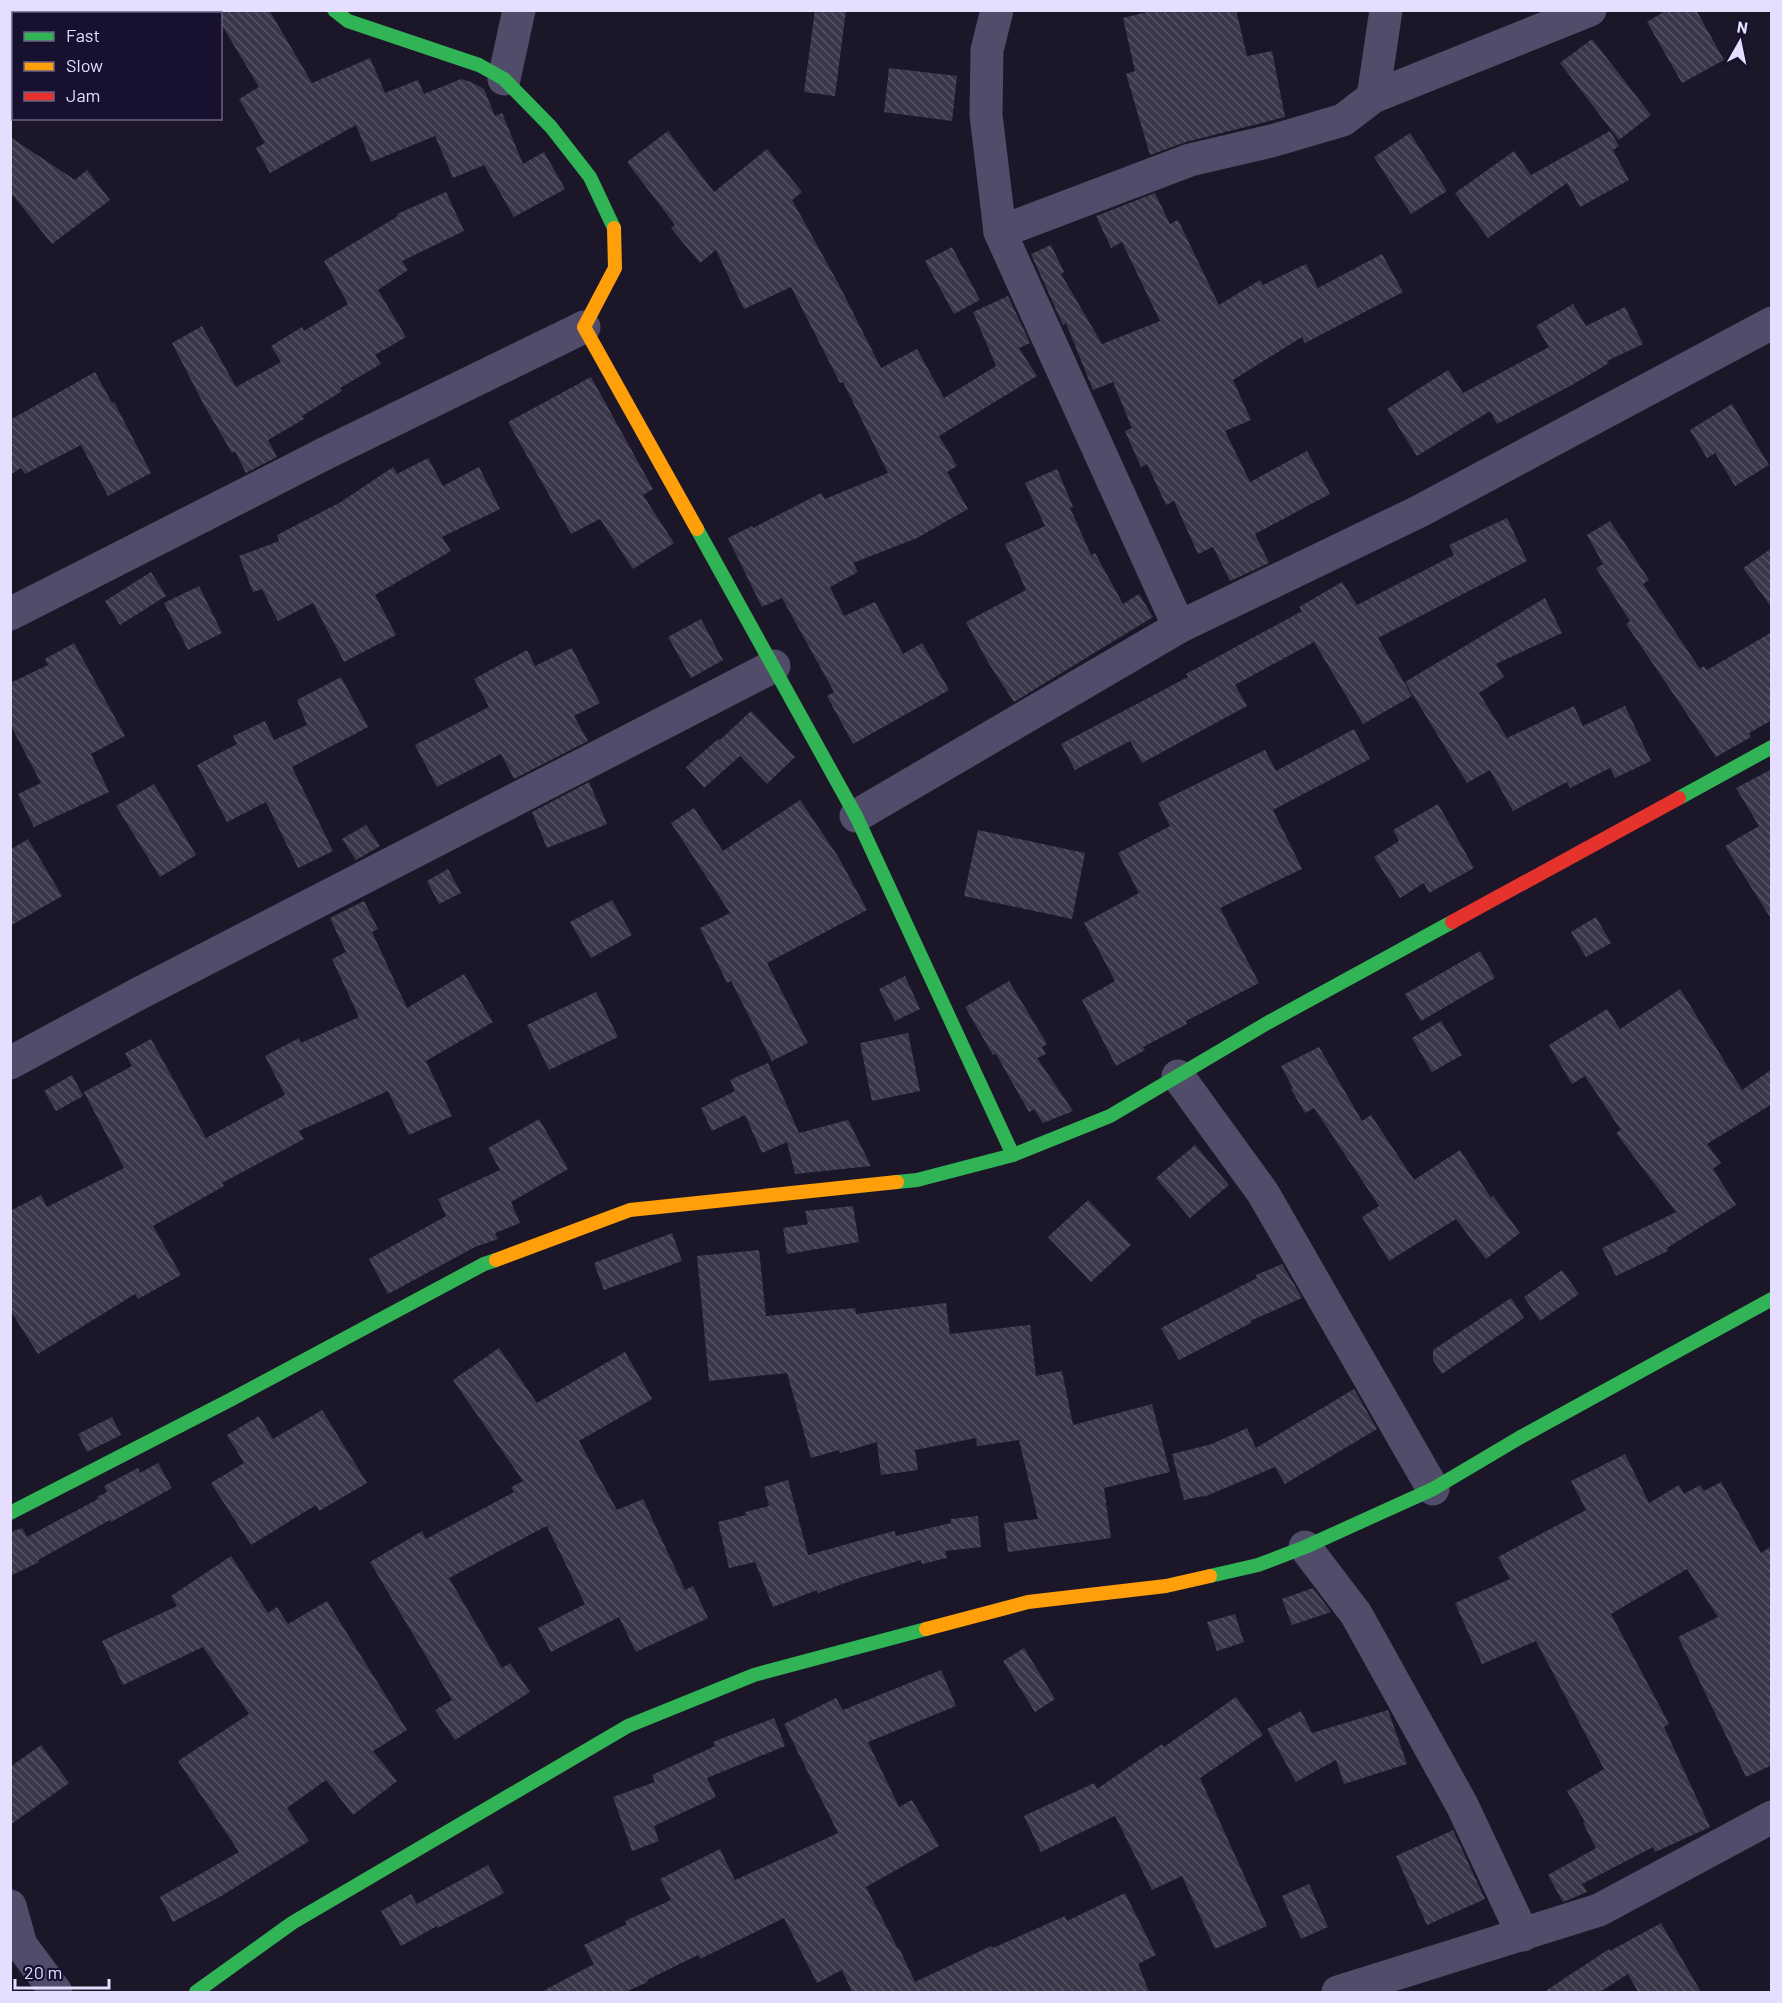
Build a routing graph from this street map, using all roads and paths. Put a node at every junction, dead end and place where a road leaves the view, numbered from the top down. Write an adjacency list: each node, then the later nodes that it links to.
1 (334, 10): 6 (street)
2 (519, 10): 6 (street)
3 (996, 10): 8 (street)
4 (1386, 10): 7 (street)
5 (1590, 10): 7 (street)
6 (504, 79): 10 (street)
7 (1373, 97): 8 (street)
8 (1000, 232): 12 (street)
9 (1772, 323): 12 (street)
10 (584, 327): 11 (street); 13 (street)
11 (10, 614)
12 (1179, 627): 15 (street)
13 (774, 666): 15 (street); 16 (street)
14 (1772, 747): 17 (street)
15 (856, 816): 18 (street)
16 (10, 1063)
17 (1178, 1076): 18 (street); 20 (street)
18 (1013, 1155): 21 (street)
19 (1772, 1299): 20 (street)
20 (1433, 1489): 22 (street)
21 (10, 1513)
22 (1305, 1547): 25 (street); 27 (street)
23 (1772, 1817): 25 (street)
24 (10, 1906): 26 (street)
25 (1523, 1935): 28 (street)
26 (56, 1992)
27 (196, 1992)
28 (1338, 1992)

